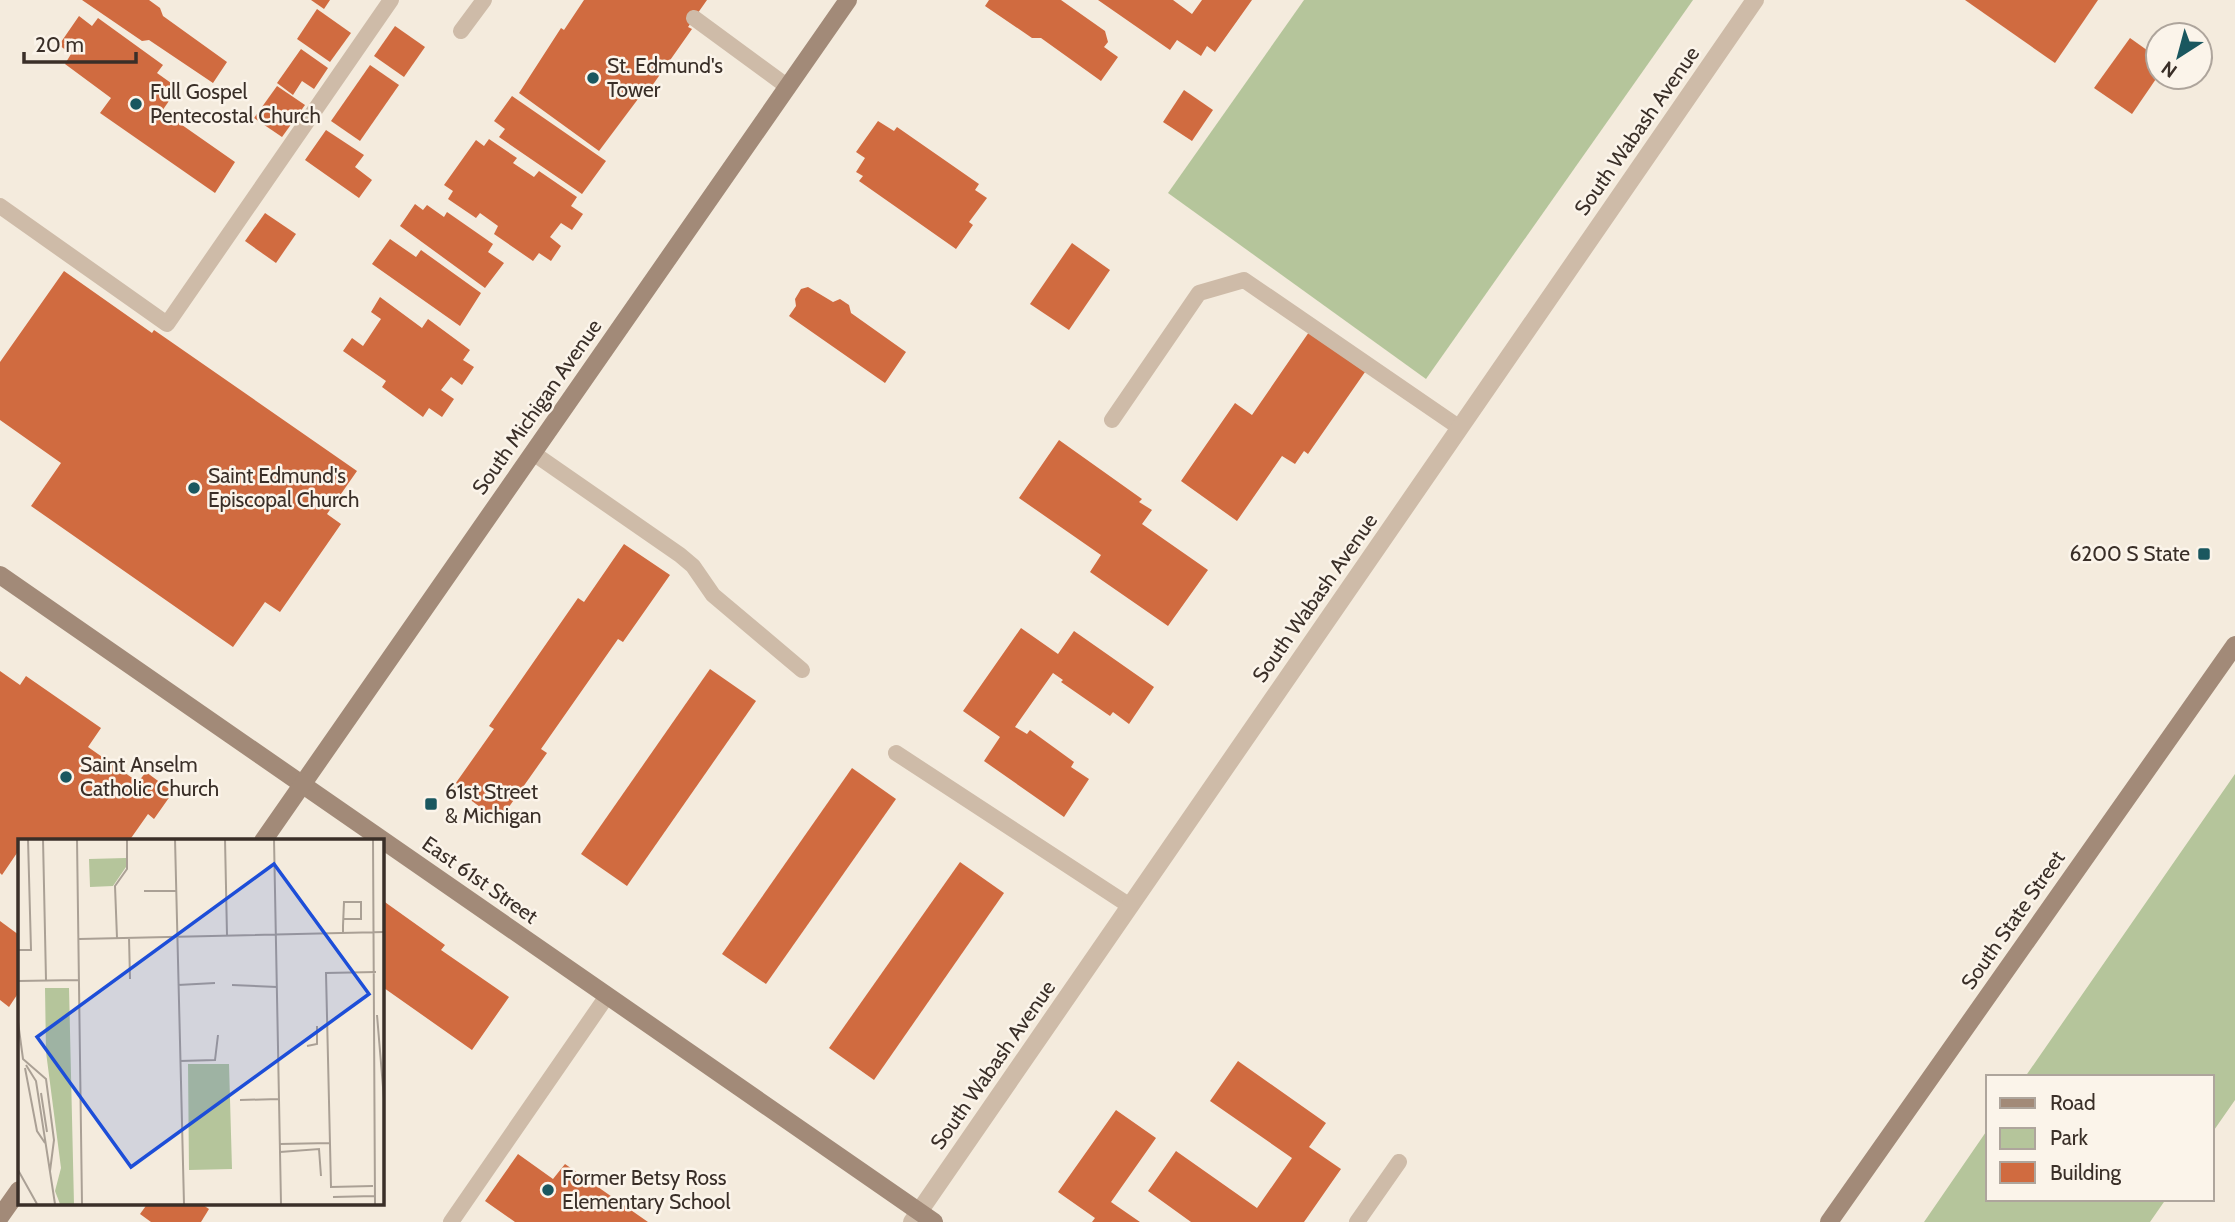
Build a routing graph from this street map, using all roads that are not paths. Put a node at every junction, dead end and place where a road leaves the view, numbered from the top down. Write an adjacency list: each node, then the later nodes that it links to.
1 (391, 0): 8 (lane)
2 (484, 0): 6 (lane)
3 (848, 0): 7 (street, South Michigan Avenue)
4 (1755, 0): 10 (street, South Wabash Avenue)
5 (694, 18): 7 (lane)
6 (461, 31)
7 (788, 87): 11 (street, South Michigan Avenue)
8 (0, 206)
9 (1112, 420): 10 (lane)
10 (1460, 428): 20 (street, South Wabash Avenue)
11 (533, 453): 14 (lane); 16 (street, South Michigan Avenue)
12 (0, 575): 16 (street, East 61st Street)
13 (2235, 645): 28 (street, South State Street)
14 (802, 670)
15 (896, 753): 20 (lane)
16 (302, 785): 17 (street, South Michigan Avenue); 18 (street, East 61st Street)
17 (264, 839)
18 (380, 839)
19 (383, 841): 21 (street, East 61st Street)
20 (1130, 906): 25 (street, South Wabash Avenue)
21 (607, 996): 25 (street, East 61st Street); 26 (lane)
22 (1399, 1163): 27 (lane)
23 (18, 1191): 24 (street)
24 (0, 1217)
25 (921, 1219)
26 (451, 1222)
27 (1357, 1222)
28 (1829, 1222)

